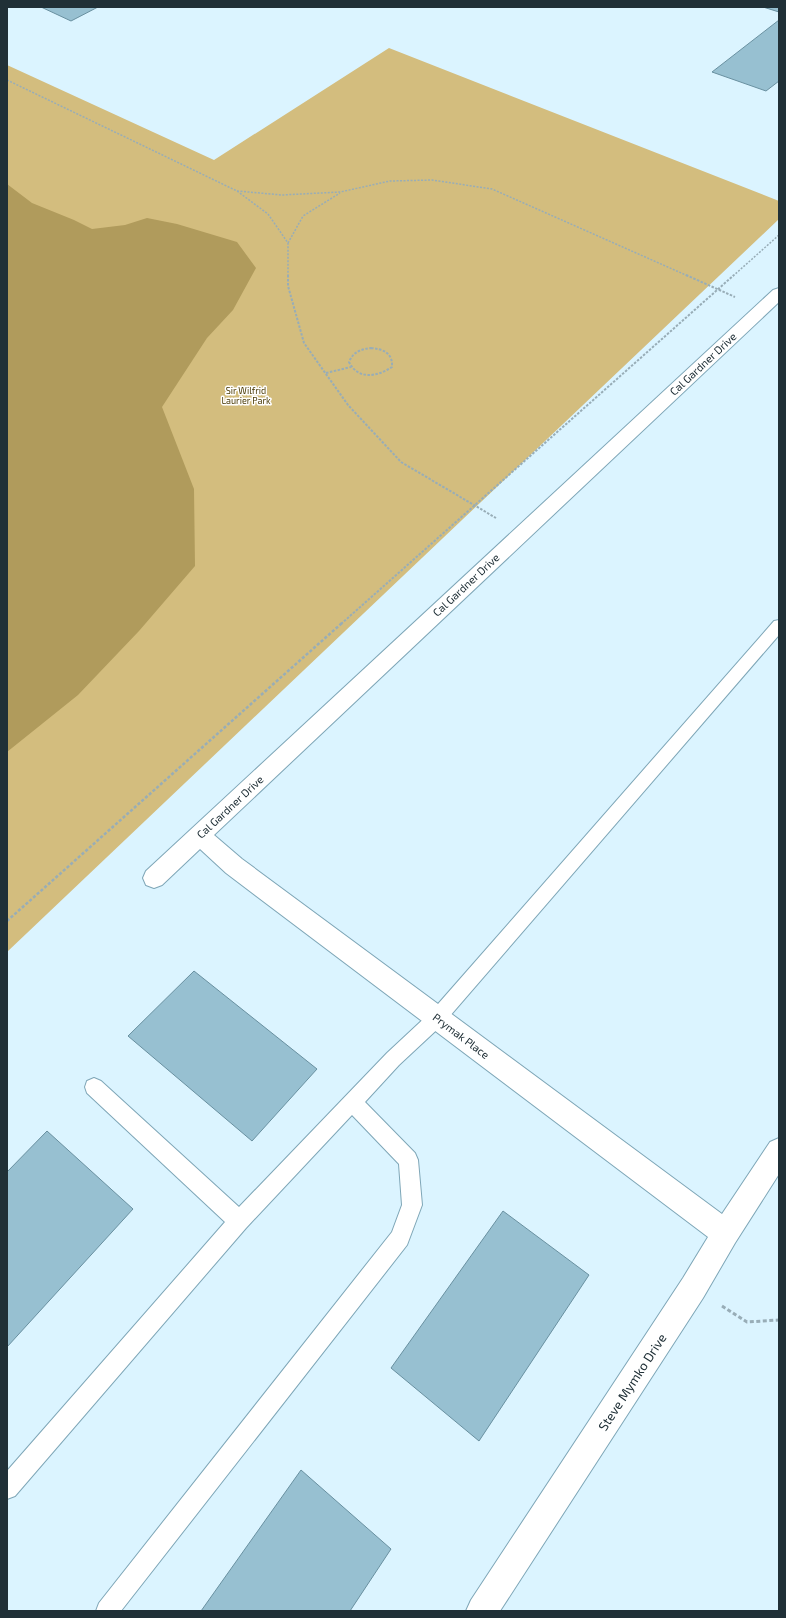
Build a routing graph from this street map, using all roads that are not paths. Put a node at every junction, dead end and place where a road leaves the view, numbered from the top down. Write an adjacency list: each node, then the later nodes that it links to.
1 (779, 293): 2 (street, Cal Gardner Drive)
2 (771, 313): 4 (street, Cal Gardner Drive)
3 (779, 625): 6 (lane)
4 (200, 836): 5 (street, Cal Gardner Drive); 6 (street, Prymak Place)
5 (154, 878)
6 (437, 1018): 8 (lane); 11 (street, Prymak Place)
7 (94, 1087): 10 (lane)
8 (352, 1102): 10 (lane); 13 (lane)
9 (779, 1151): 11 (street, Steve Mymko Drive)
10 (239, 1221): 12 (lane)
11 (725, 1232): 14 (street, Steve Mymko Drive)
12 (7, 1488)
13 (107, 1611)
14 (482, 1611)

